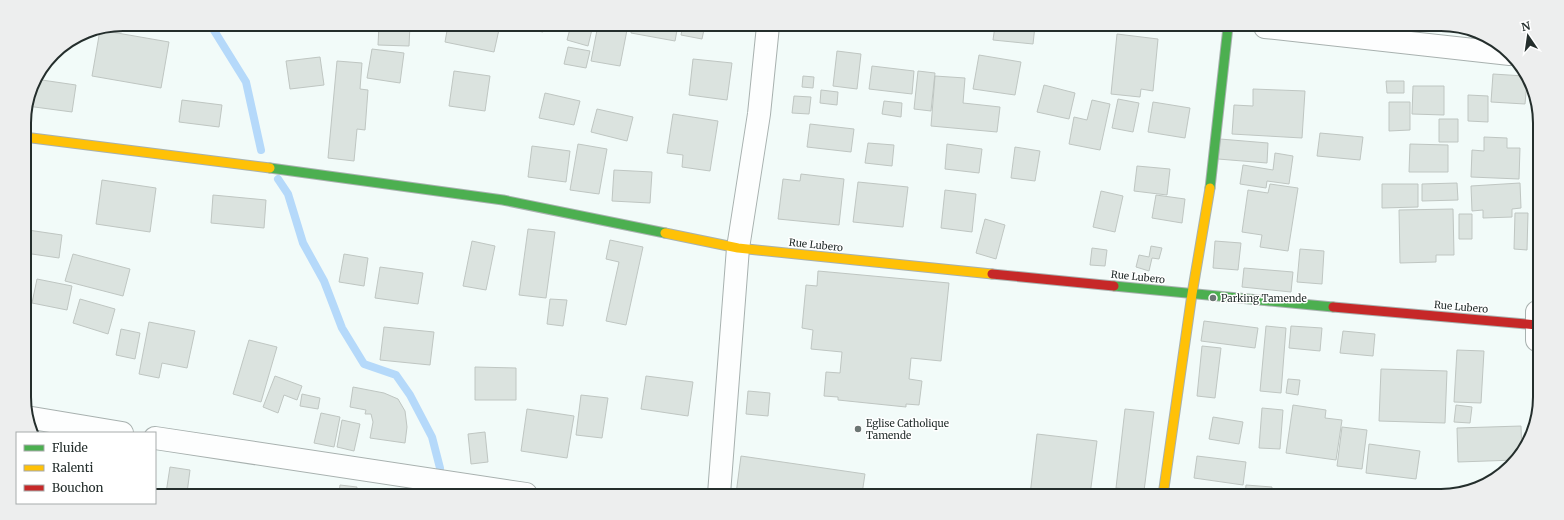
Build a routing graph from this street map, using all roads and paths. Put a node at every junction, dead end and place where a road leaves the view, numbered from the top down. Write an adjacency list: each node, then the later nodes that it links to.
1 (767, 31): 6 (street)
2 (1228, 31): 7 (street)
3 (1300, 31): 4 (street)
4 (1500, 53)
5 (31, 138): 6 (street, Rue Lubero)
6 (738, 248): 7 (street, Rue Lubero); 13 (street)
7 (1192, 294): 8 (street, Rue Lubero); 14 (street)
8 (1533, 326)
9 (34, 418): 10 (street)
10 (116, 432)
11 (156, 442): 12 (street)
12 (490, 489)
13 (719, 489)
14 (1163, 489)

